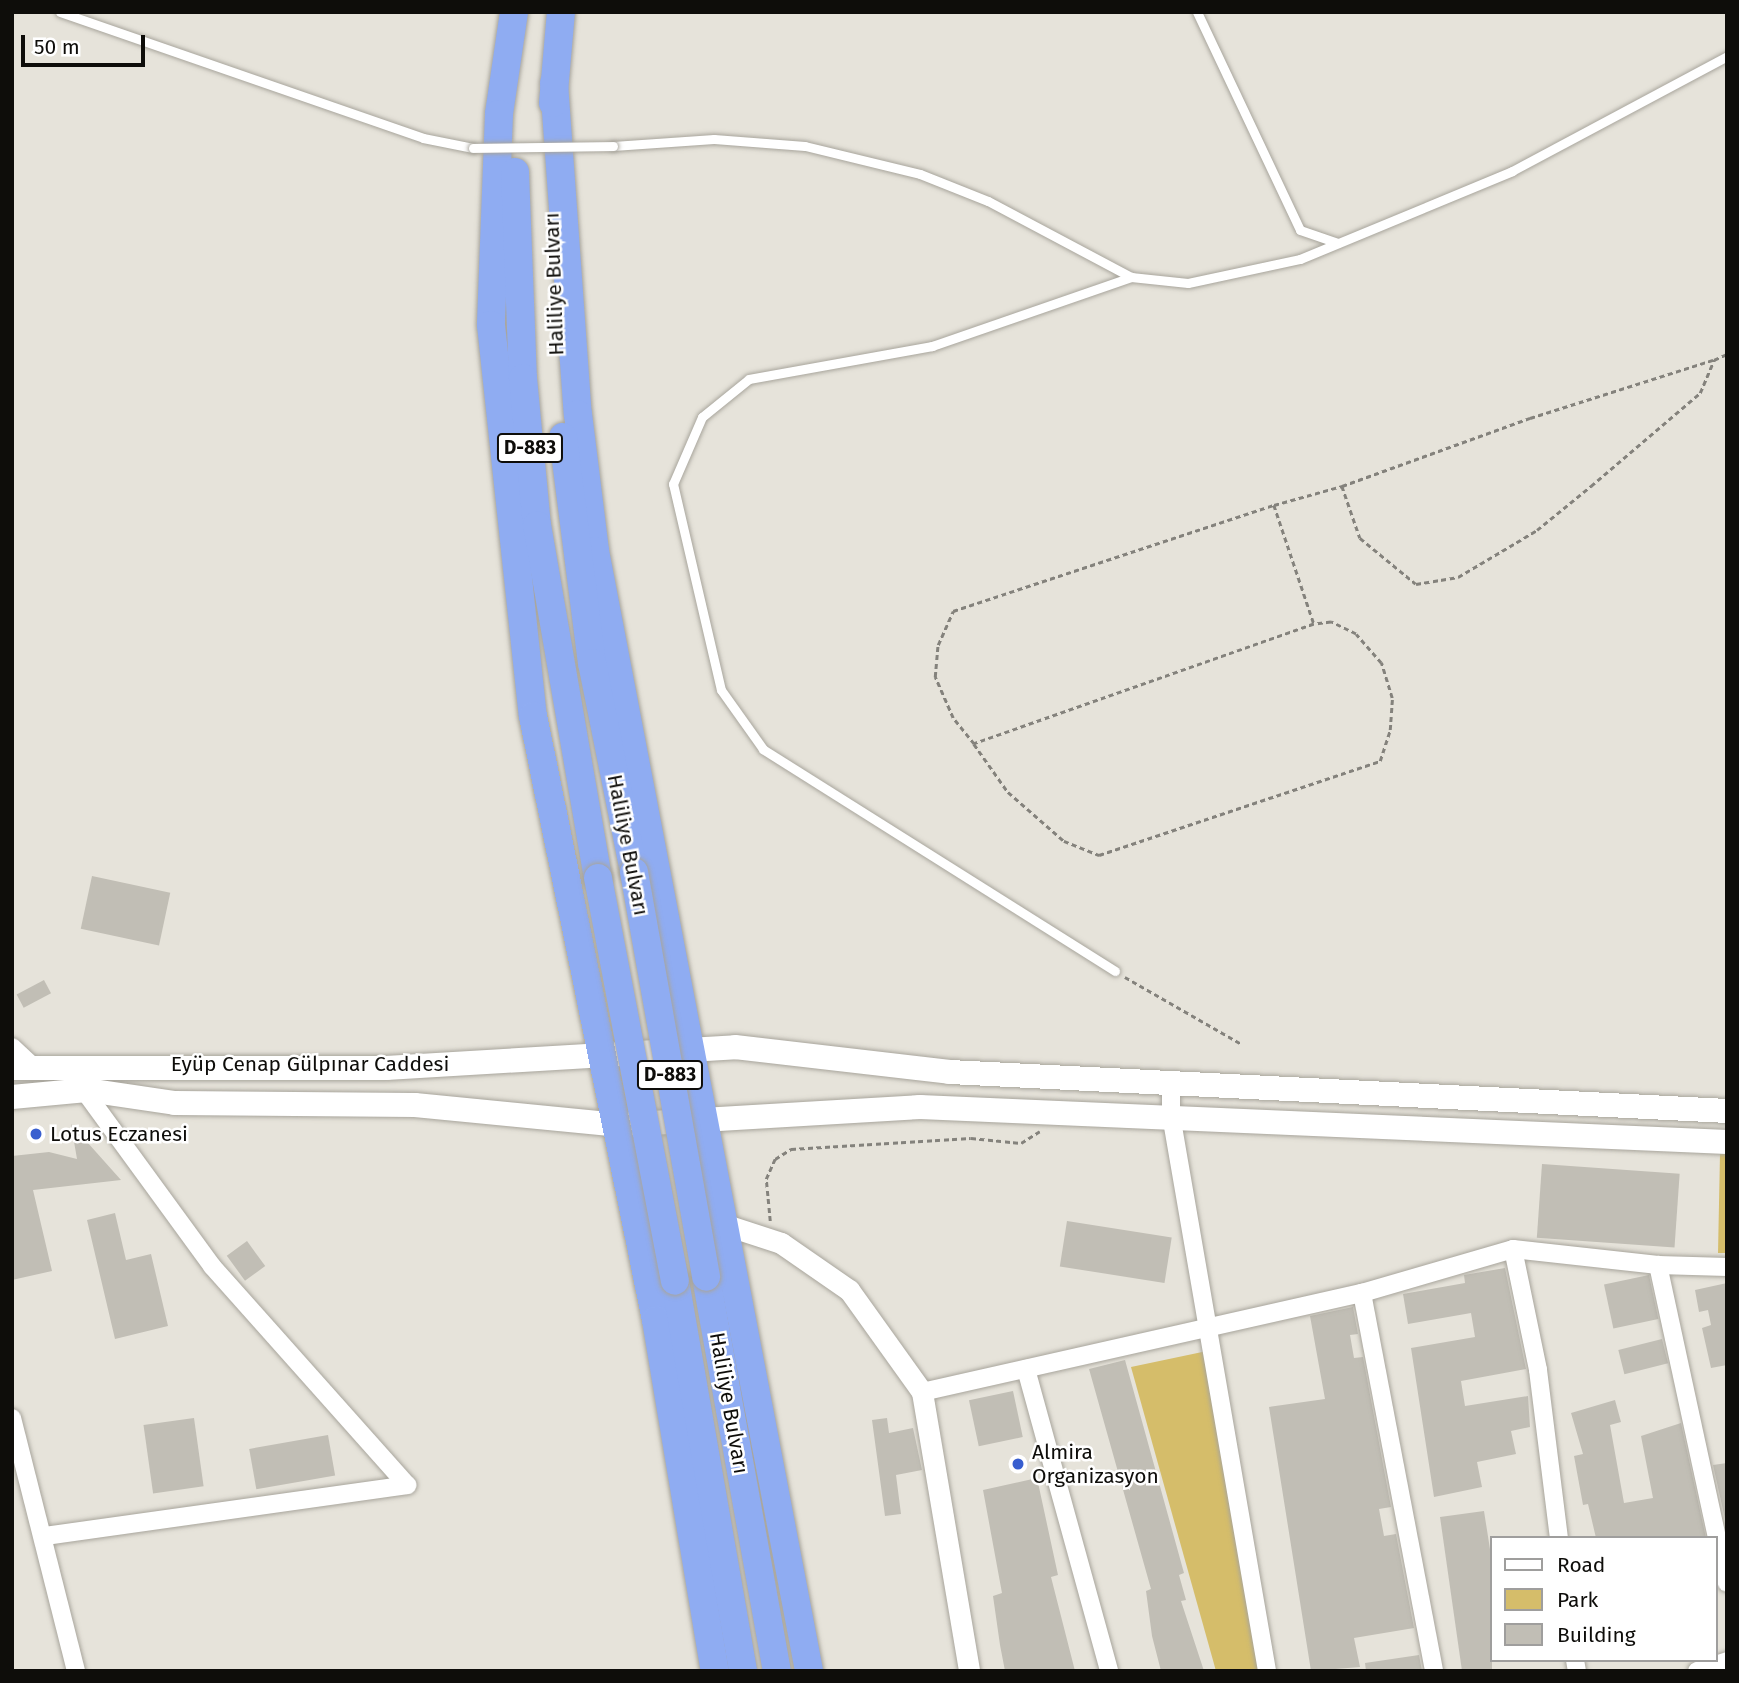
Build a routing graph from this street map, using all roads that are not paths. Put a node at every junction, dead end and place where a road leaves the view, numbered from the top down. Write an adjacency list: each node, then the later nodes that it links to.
1 (60, 12): 9 (lane, bridge)
2 (514, 12): 12 (highway)
3 (520, 12): 39 (highway, Haliliye Bulvarı / D-883, bridge)
4 (561, 12): 7 (highway, Haliliye Bulvarı / D-883)
5 (1197, 12): 8 (lane)
6 (1727, 56): 8 (lane)
7 (554, 83): 11 (highway); 40 (highway, Haliliye Bulvarı / D-883, bridge)
8 (1338, 243): 9 (lane)
9 (1131, 277): 10 (lane)
10 (1115, 971)
11 (691, 1046): 12 (main road, Eyüp Cenap Gülpınar Caddesi); 14 (main road, Eyüp Cenap Gülpınar Caddesi); 19 (highway)
12 (602, 1051): 13 (main road, Eyüp Cenap Gülpınar Caddesi); 20 (highway)
13 (15, 1055): 15 (street)
14 (1171, 1084): 17 (main road, Eyüp Cenap Gülpınar Caddesi); 18 (street)
15 (87, 1090): 16 (main road); 20 (main road); 31 (street)
16 (12, 1097)
17 (1727, 1111)
18 (1171, 1115): 19 (main road); 21 (main road); 27 (street)
19 (703, 1120): 20 (main road); 22 (highway)
20 (618, 1125): 38 (highway)
21 (1727, 1142)
22 (726, 1225): 29 (street); 41 (highway)
23 (1513, 1249): 24 (street); 26 (street); 32 (street)
24 (1658, 1265): 25 (street); 33 (street)
25 (1727, 1267)
26 (1362, 1293): 27 (street); 45 (street)
27 (1208, 1326): 28 (street); 44 (street)
28 (1026, 1368): 29 (street); 43 (street)
29 (922, 1392): 42 (street)
30 (12, 1418): 31 (street)
31 (46, 1536): 37 (street)
32 (1559, 1536)
33 (1717, 1536)
34 (1718, 1542): 35 (street)
35 (1727, 1583)
36 (1727, 1661): 46 (street)
37 (76, 1671)
38 (715, 1671)
39 (743, 1671)
40 (777, 1671)
41 (809, 1671)
42 (969, 1671)
43 (1109, 1671)
44 (1267, 1671)
45 (1434, 1671)
46 (1697, 1671)

